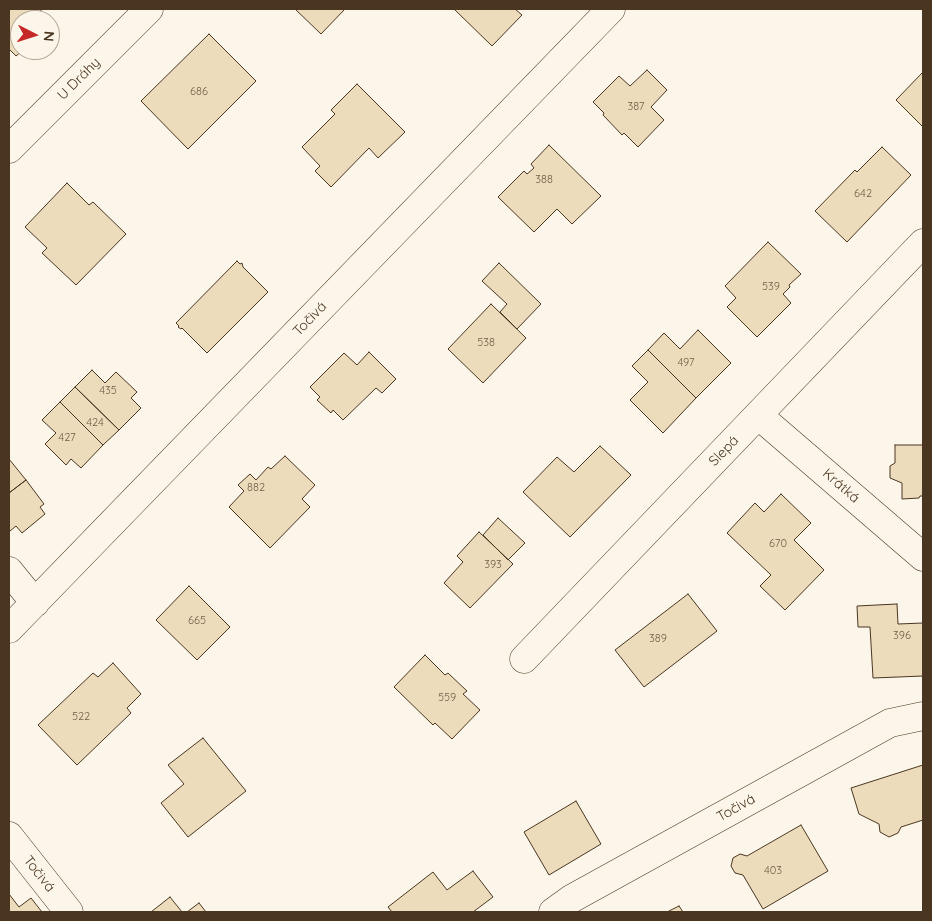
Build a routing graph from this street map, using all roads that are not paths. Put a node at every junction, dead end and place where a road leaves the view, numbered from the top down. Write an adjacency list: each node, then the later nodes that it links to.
1 (149, 9): 3 (street, U Dráhy)
2 (610, 9): 8 (street, Točivá)
3 (9, 149)
4 (923, 243): 5 (street, Slepá)
5 (758, 415): 6 (street, Krátká); 10 (street, Slepá)
6 (923, 557)
7 (9, 571): 8 (street)
8 (35, 603): 9 (street, Točivá)
9 (9, 629)
10 (524, 659)
11 (923, 716): 14 (street, Točivá)
12 (9, 836): 13 (street, Točivá)
13 (69, 912)
14 (553, 912)

